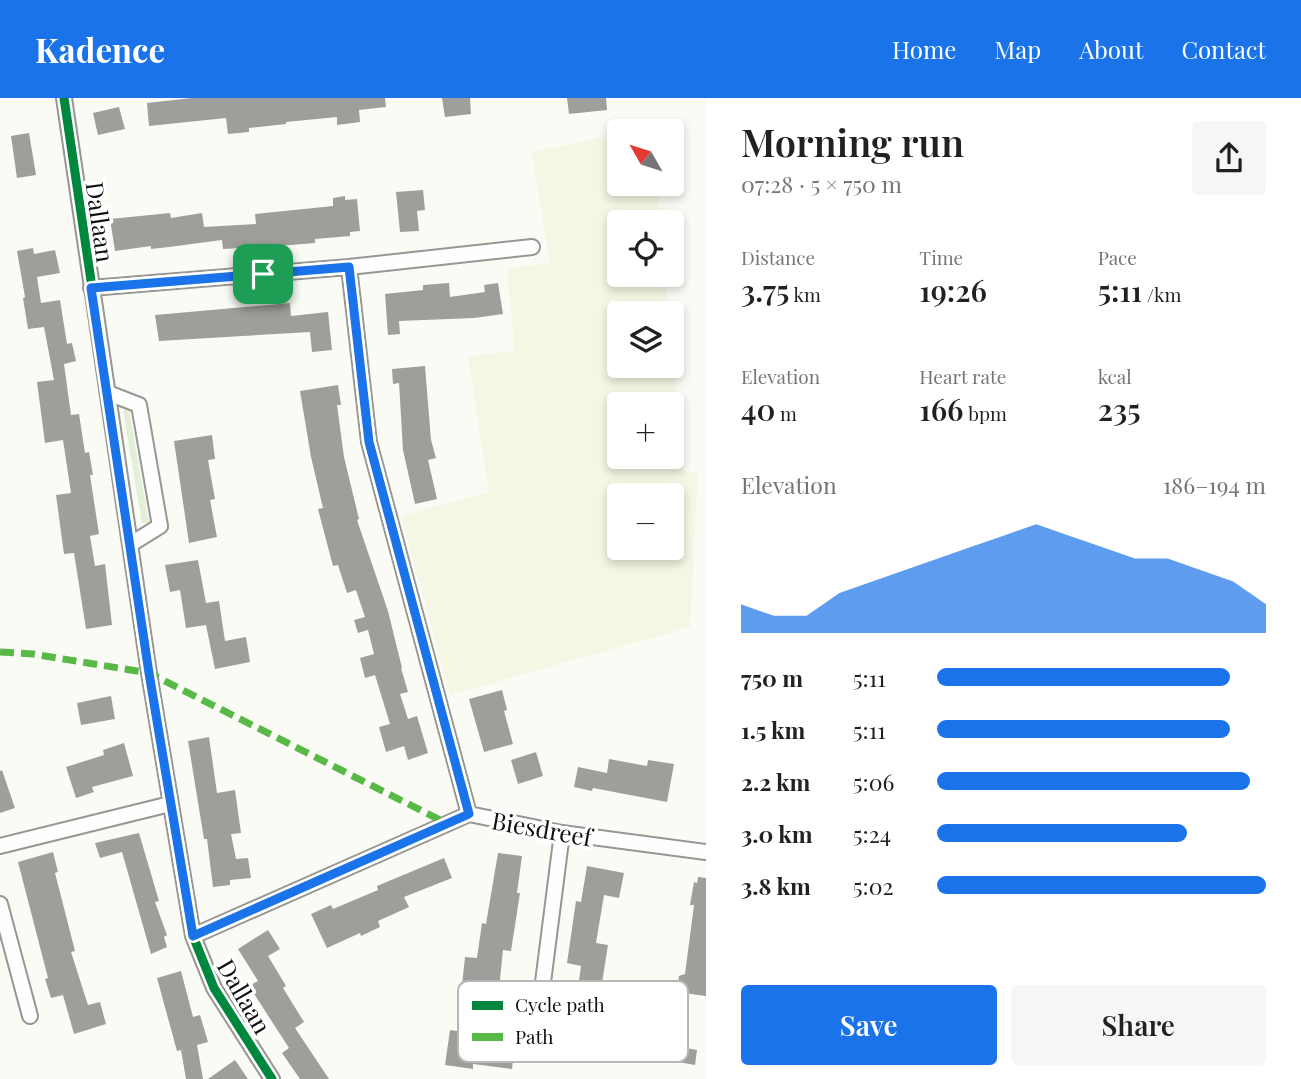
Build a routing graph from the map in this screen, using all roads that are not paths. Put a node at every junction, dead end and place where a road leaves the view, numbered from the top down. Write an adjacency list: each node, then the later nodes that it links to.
1 (64, 98): 4 (street, Dallaan)
2 (532, 247): 3 (street)
3 (349, 267): 4 (street); 8 (street)
4 (91, 288): 5 (street, Dallaan)
5 (108, 393): 6 (street, Dallaan); 6 (street)
6 (131, 544): 7 (street, Dallaan)
7 (170, 804): 10 (street); 13 (street, Dallaan)
8 (469, 814): 9 (street, Biesdreef); 13 (street, Biesdreef)
9 (562, 833): 11 (street, Biesdreef); 14 (street)
10 (0, 846)
11 (706, 852)
12 (0, 904): 15 (street)
13 (193, 936): 16 (street, Dallaan)
14 (543, 981)
15 (30, 1016)
16 (272, 1079)

